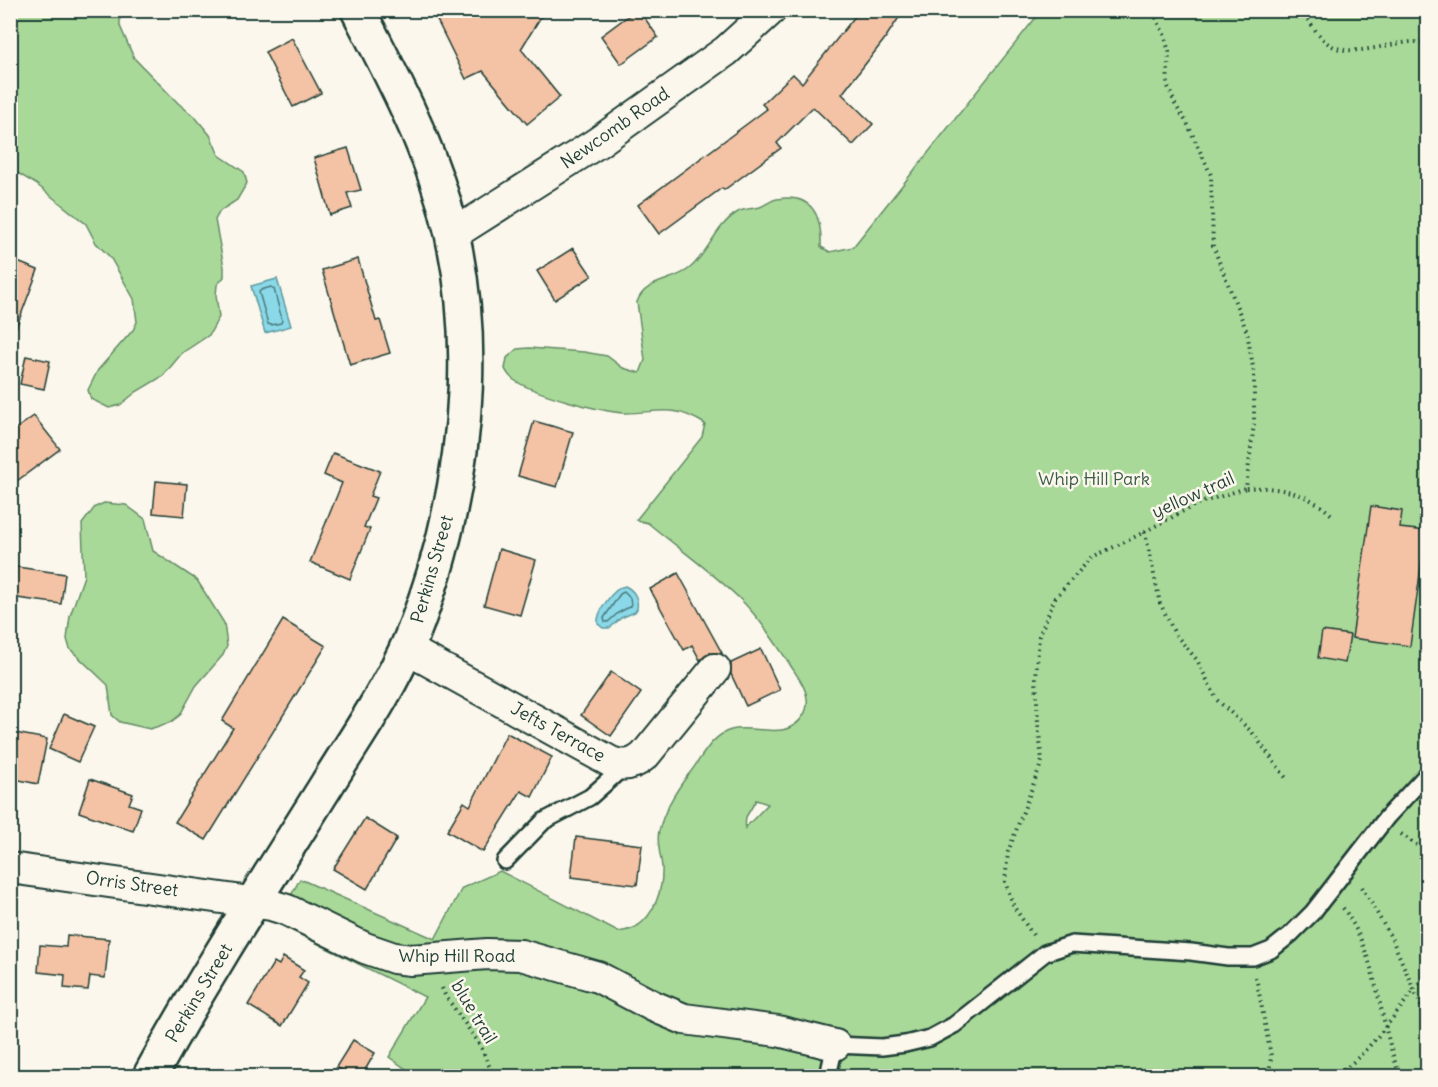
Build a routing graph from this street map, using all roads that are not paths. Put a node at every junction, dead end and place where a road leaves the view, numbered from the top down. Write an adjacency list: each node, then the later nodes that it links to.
1 (358, 10): 3 (street, Perkins Street)
2 (771, 10): 3 (street, Newcomb Road)
3 (452, 236): 4 (street, Perkins Street)
4 (407, 649): 6 (street, Jefts Terrace); 10 (street, Perkins Street)
5 (715, 669): 6 (street, Jefts Terrace)
6 (626, 765): 8 (lane)
7 (1428, 773): 11 (lane)
8 (505, 861)
9 (10, 868): 10 (street, Orris Street)
10 (254, 901): 11 (street, Whip Hill Road); 12 (street, Perkins Street)
11 (835, 1045): 13 (lane)
12 (150, 1077)
13 (828, 1077)

